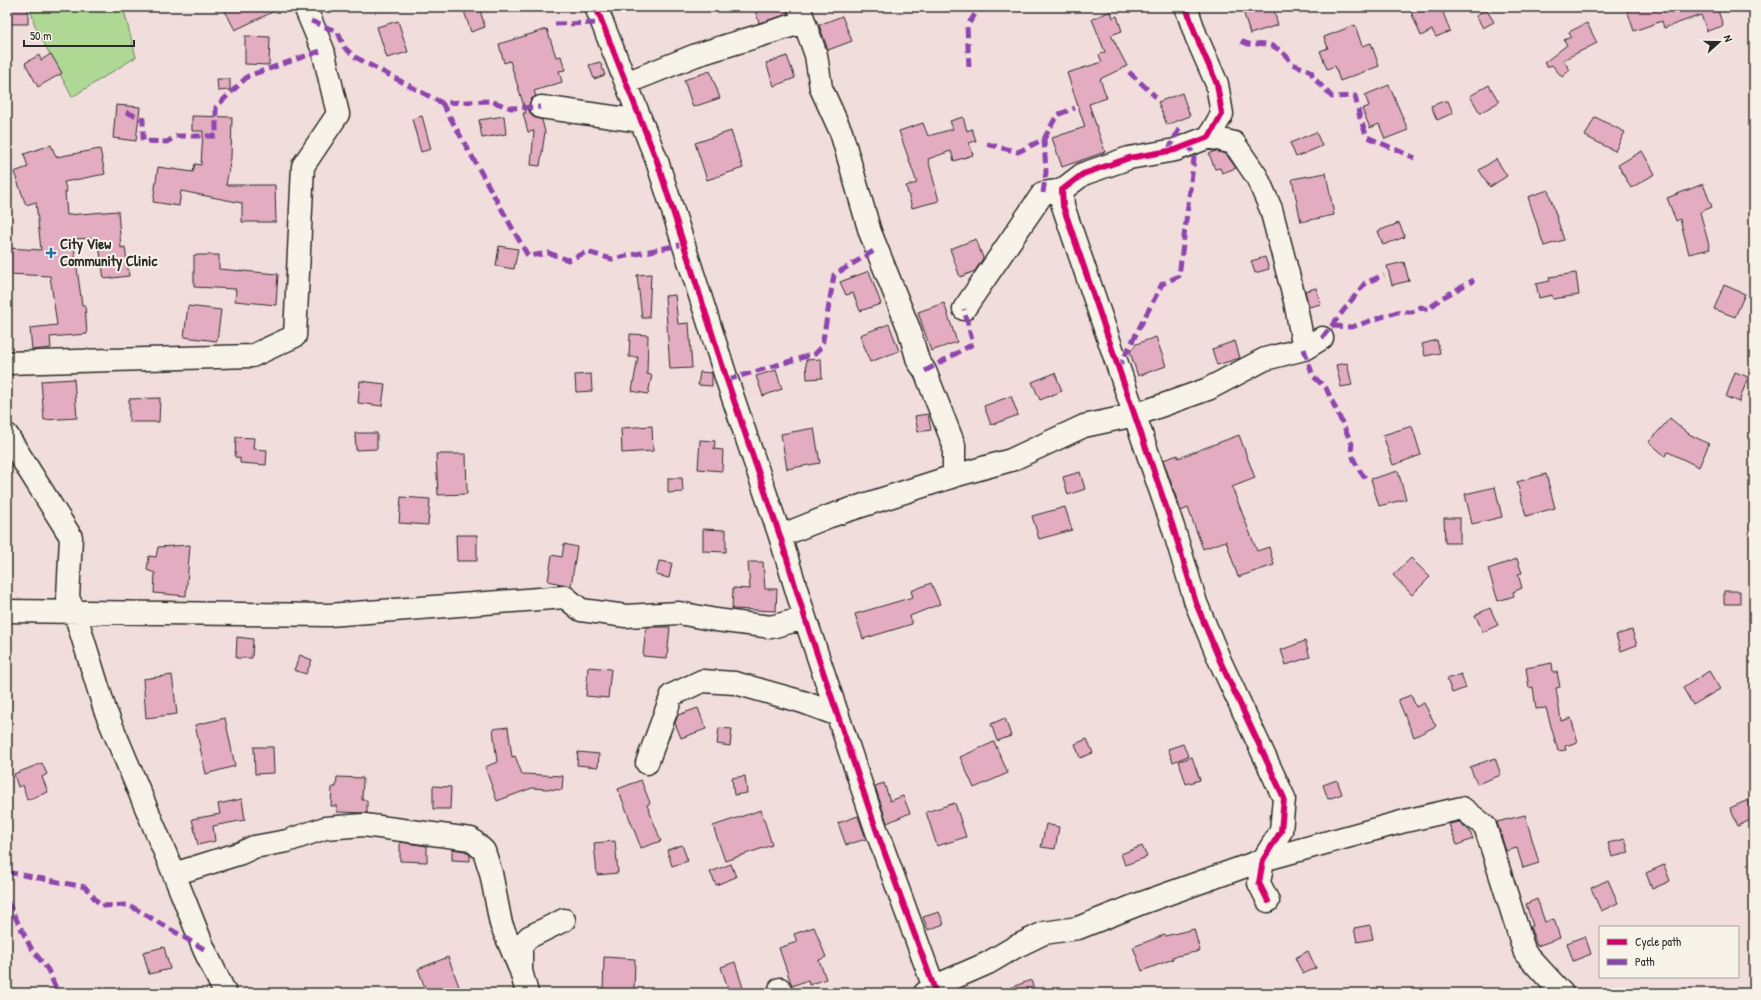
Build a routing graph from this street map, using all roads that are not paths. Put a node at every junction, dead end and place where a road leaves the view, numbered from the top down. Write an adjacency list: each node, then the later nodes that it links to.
1 (305, 7): 11 (street)
2 (596, 7): 5 (street)
3 (1186, 7): 8 (street)
4 (801, 14): 5 (street); 14 (street)
5 (626, 83): 7 (street)
6 (541, 107): 7 (street)
7 (641, 121): 15 (street)
8 (1209, 137): 9 (street); 12 (street)
9 (1062, 190): 10 (street); 12 (street)
10 (964, 309)
11 (7, 362)
12 (1136, 415): 14 (street); 21 (street)
13 (7, 435): 17 (street)
14 (954, 476): 15 (street)
15 (780, 536): 18 (street)
16 (7, 611): 17 (street)
17 (75, 613): 18 (street); 22 (street)
18 (805, 618): 19 (street)
19 (838, 715): 20 (street); 26 (street)
20 (647, 763)
21 (1263, 860): 23 (street); 26 (street); 29 (street)
22 (174, 874): 25 (street); 27 (street)
23 (1268, 901)
24 (564, 920): 25 (street)
25 (521, 970): 28 (street)
26 (932, 991)
27 (225, 993)
28 (527, 993)
29 (1562, 993)

